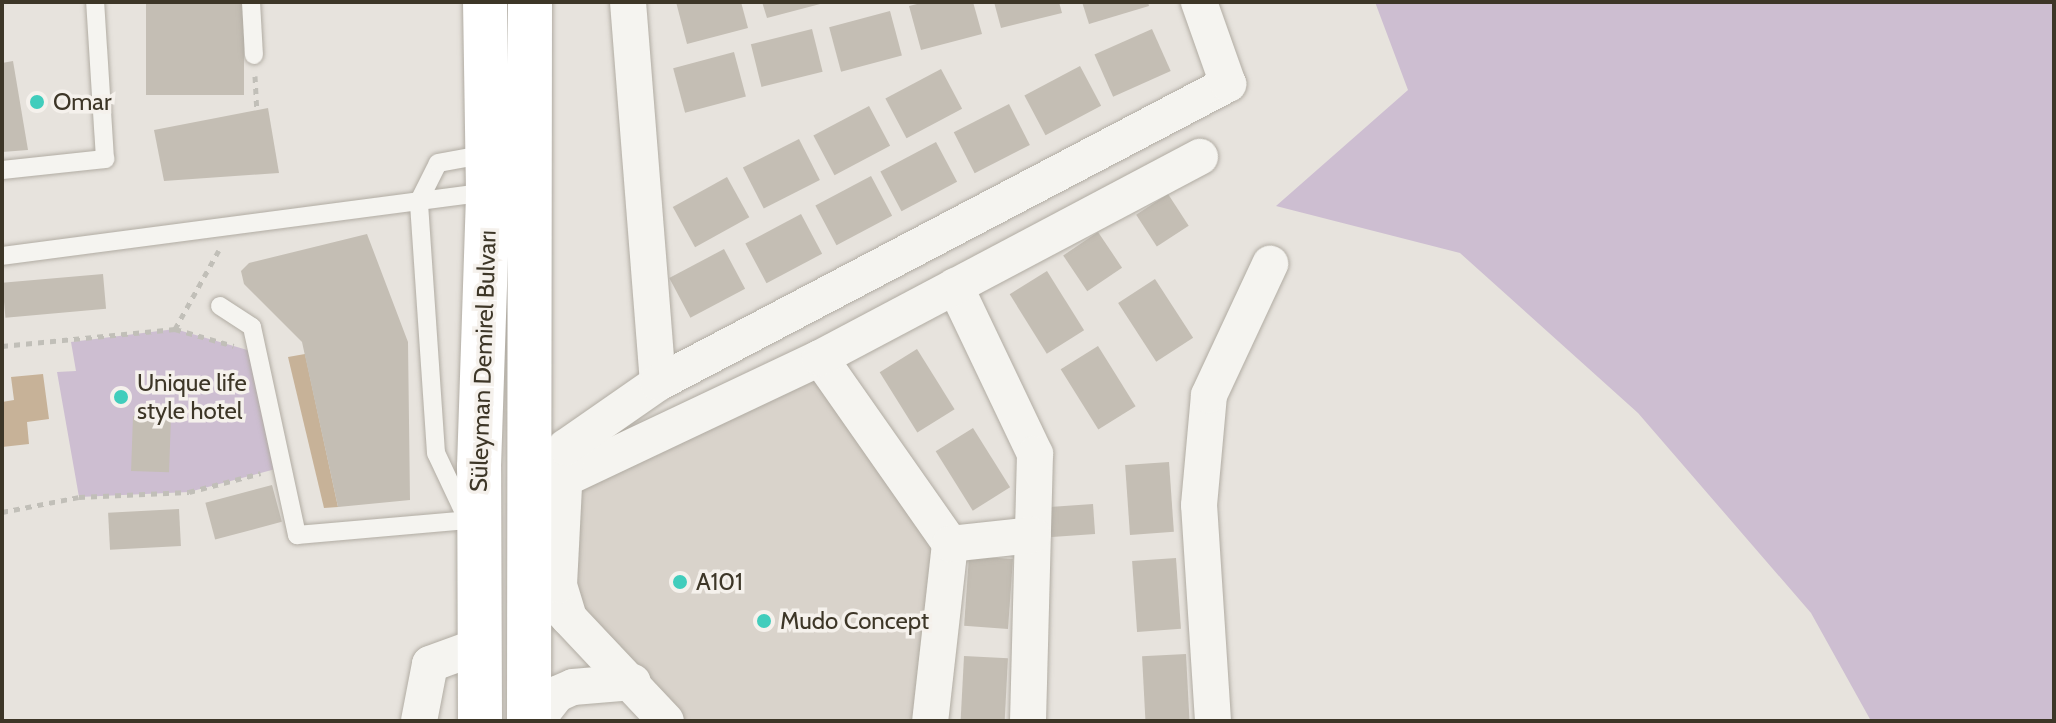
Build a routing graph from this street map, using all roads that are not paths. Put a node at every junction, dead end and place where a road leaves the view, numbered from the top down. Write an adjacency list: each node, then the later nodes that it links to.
1 (95, 2): 9 (lane)
2 (251, 2): 7 (lane)
3 (485, 2): 10 (highway, Süleyman Demirel Bulvarı)
4 (530, 2): 22 (highway, Süleyman Demirel Bulvarı)
5 (628, 2): 17 (street)
6 (1199, 2): 17 (street)
7 (254, 55)
8 (1200, 157): 14 (street)
9 (2, 170)
10 (488, 173): 11 (lane); 11 (lane); 19 (highway, Süleyman Demirel Bulvarı)
11 (419, 201): 12 (lane); 19 (lane)
12 (2, 256)
13 (1270, 264): 33 (street)
14 (955, 286): 16 (street); 20 (street)
15 (220, 306): 19 (lane)
16 (820, 358): 18 (street); 21 (street)
17 (658, 383): 18 (street)
18 (564, 479): 23 (street)
19 (473, 532): 24 (highway, Süleyman Demirel Bulvarı)
20 (1033, 535): 21 (street); 32 (street)
21 (950, 544): 31 (street)
22 (529, 577): 23 (street); 28 (highway, Süleyman Demirel Bulvarı)
23 (569, 618): 25 (street)
24 (479, 646): 26 (street); 27 (highway, Süleyman Demirel Bulvarı)
25 (633, 682): 29 (street); 30 (street)
26 (419, 721)
27 (480, 721)
28 (529, 721)
29 (536, 721)
30 (666, 721)
31 (930, 721)
32 (1028, 721)
33 (1213, 721)

